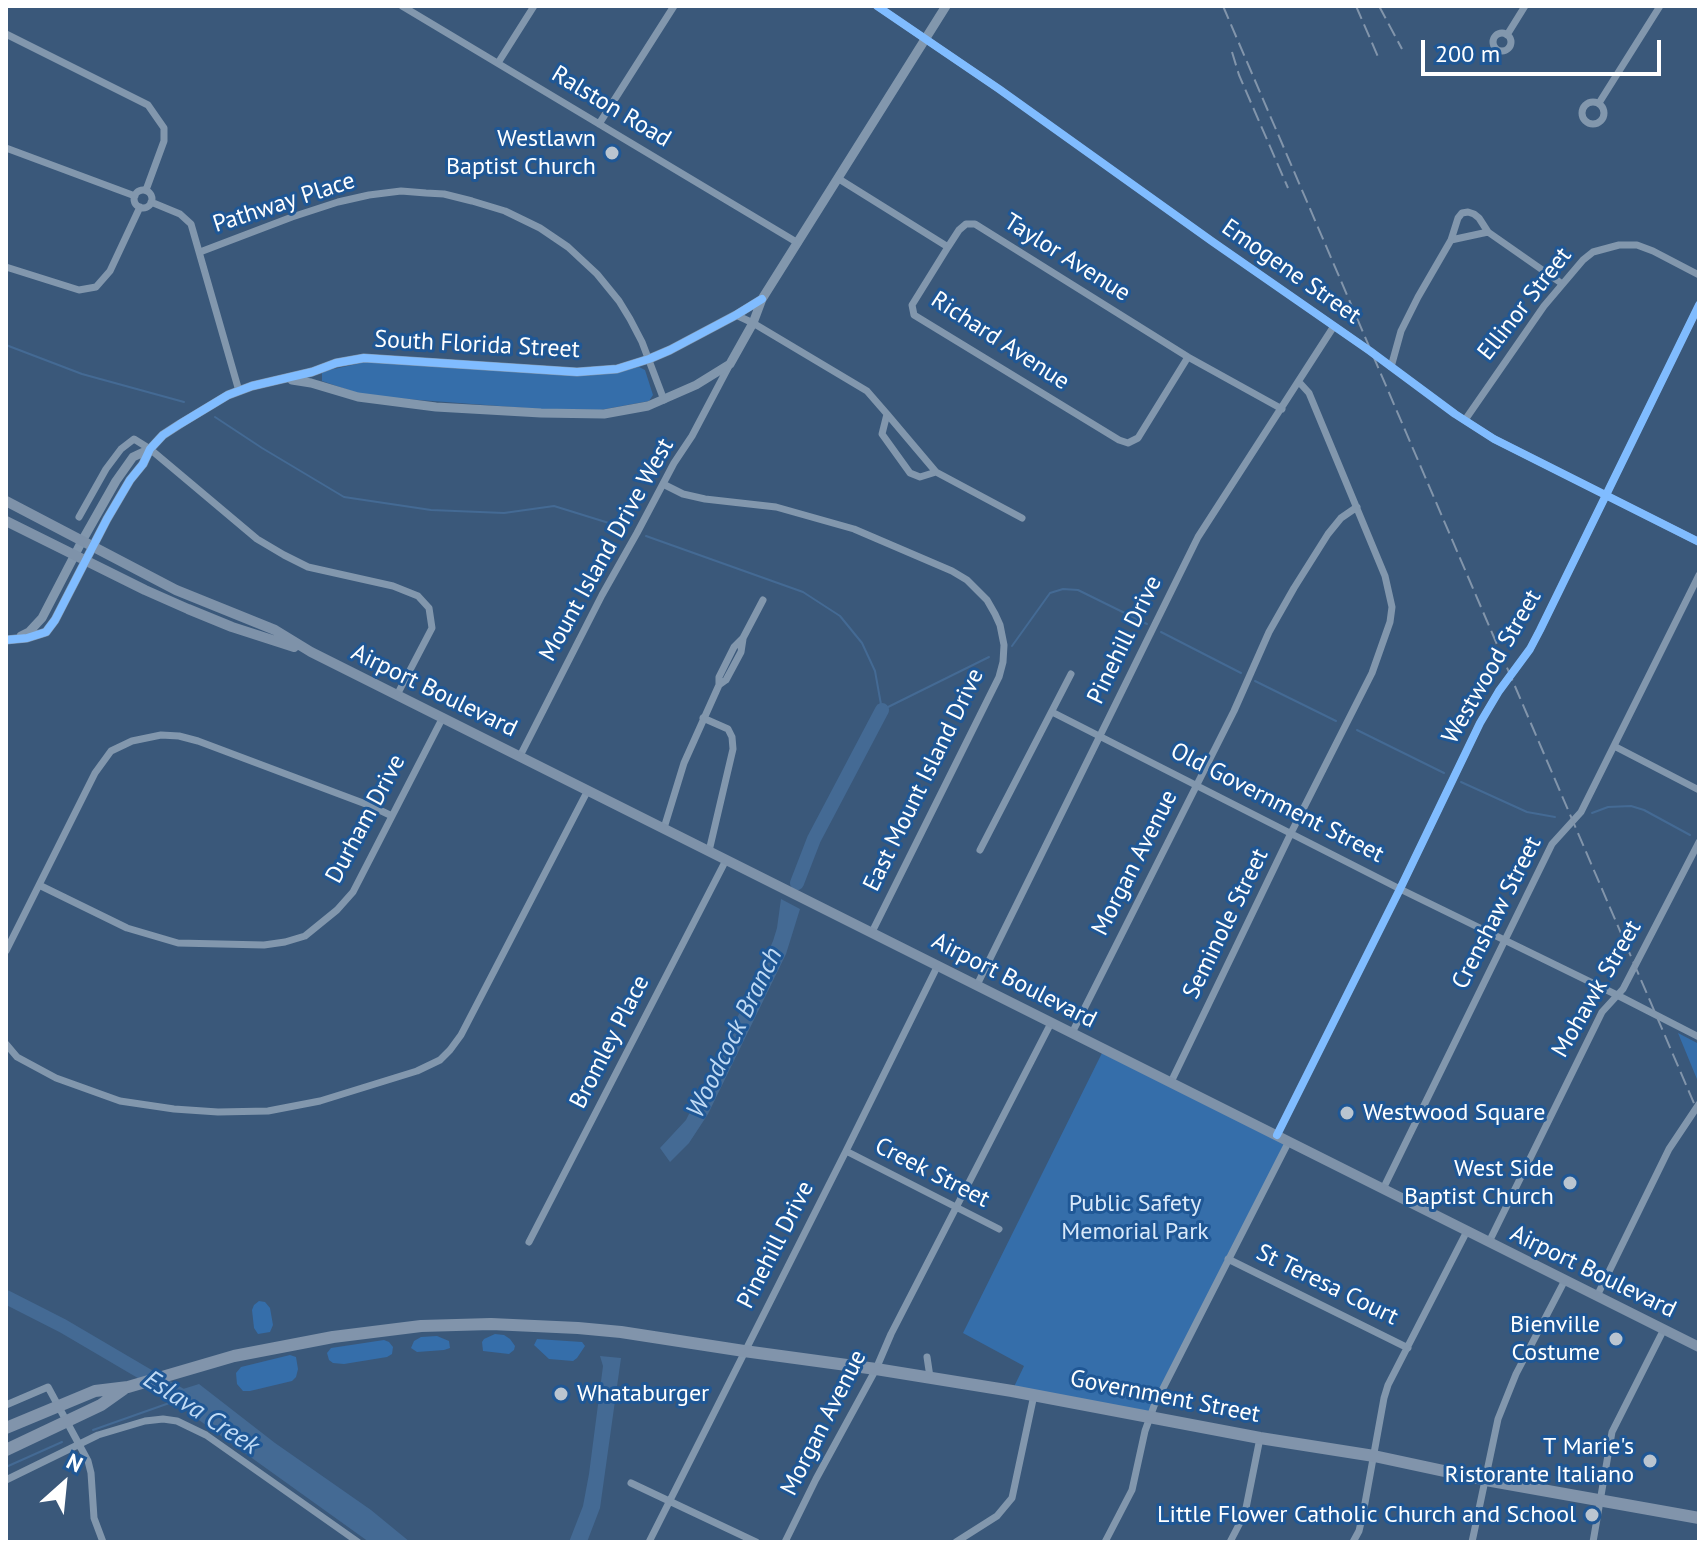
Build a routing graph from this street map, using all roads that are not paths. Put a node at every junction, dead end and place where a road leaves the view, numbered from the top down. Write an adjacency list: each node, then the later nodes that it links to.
1 (402, 6): 11 (street, Ralston Road)
2 (534, 6): 11 (street)
3 (674, 6): 13 (street)
4 (877, 6): 10 (street, Emogene Street)
5 (946, 6): 10 (street, South Florida Street)
6 (1525, 6): 9 (street)
7 (1660, 6): 12 (street)
8 (6, 34): 16 (street)
9 (1507, 35)
10 (925, 39): 15 (street, South Florida Street); 32 (street, Emogene Street)
11 (498, 63): 13 (street, Ralston Road)
12 (1599, 103)
13 (599, 124): 22 (street, Ralston Road)
14 (6, 148): 17 (street)
15 (839, 179): 22 (street, South Florida Street); 23 (street)
16 (146, 190): 17 (street); 18 (street)
17 (135, 196): 19 (street)
18 (151, 202): 19 (street); 24 (street)
19 (140, 207): 25 (street)
20 (1488, 232): 21 (street); 21 (street); 27 (street)
21 (1451, 240): 36 (street)
22 (798, 243): 28 (street, South Florida Street)
23 (948, 247): 33 (street, Taylor Avenue); 33 (street, Richard Avenue)
24 (200, 252): 34 (street, Pathway Place); 39 (street)
25 (6, 267)
26 (1699, 275): 27 (street, Ellinor Street)
27 (1561, 283): 43 (street, Ellinor Street)
28 (762, 299): 30 (street, South Florida Street); 31 (street, South Florida Street)
29 (1699, 305): 47 (street, Westwood Street)
30 (736, 315): 31 (street); 34 (street, South Florida Street)
31 (753, 323): 35 (street, South Florida Street); 42 (street)
32 (1334, 326): 36 (street, Emogene Street); 38 (street, Pinehill Drive)
33 (1188, 357): 41 (street, Taylor Avenue)
34 (649, 359): 37 (street, South Florida Street); 40 (street, Pathway Place)
35 (730, 364): 40 (street, South Florida Street); 46 (street, Mount Island Drive West)
36 (1391, 367): 43 (street, Emogene Street)
37 (280, 379): 39 (street, South Florida Street); 40 (street, South Florida Street)
38 (1299, 382): 41 (street, Pinehill Drive); 49 (street)
39 (239, 391): 44 (street, South Florida Street)
40 (664, 400)
41 (1282, 409): 65 (street, Pinehill Drive)
42 (887, 414): 45 (street); 45 (street)
43 (1465, 420): 47 (street, Emogene Street)
44 (150, 449): 50 (street); 54 (street, South Florida Street); 61 (street)
45 (936, 472): 51 (street)
46 (663, 484): 67 (street, Mount Island Drive West); 80 (street, East Mount Island Drive)
47 (1606, 495): 53 (street, Emogene Street); 79 (street, Westwood Street)
48 (6, 501): 54 (main road, Airport Boulevard)
49 (1357, 507): 68 (street, Morgan Avenue); 73 (street, Seminole Street)
50 (79, 517)
51 (1022, 518)
52 (6, 521): 55 (main road, Airport Boulevard)
53 (1699, 542)
54 (87, 543): 55 (street, South Florida Street); 59 (main road, Airport Boulevard)
55 (80, 557): 58 (street, South Florida Street); 59 (main road, Airport Boulevard)
56 (1699, 575): 66 (street, Crenshaw Street)
57 (763, 600): 64 (street)
58 (10, 640)
59 (311, 652): 61 (main road, Airport Boulevard)
60 (1071, 674): 62 (street)
61 (397, 695): 63 (main road, Airport Boulevard)
62 (1052, 712): 65 (street, Old Government Street); 75 (street)
63 (443, 717): 67 (main road, Airport Boulevard); 71 (street, Durham Drive)
64 (703, 718): 72 (street); 76 (street)
65 (1100, 736): 68 (street, Old Government Street); 84 (street, Pinehill Drive)
66 (1614, 746): 70 (street); 81 (street, Crenshaw Street)
67 (520, 756): 69 (main road, Airport Boulevard)
68 (1196, 784): 73 (street, Old Government Street); 87 (street, Morgan Avenue)
69 (588, 790): 72 (main road, Airport Boulevard); 89 (street)
70 (1699, 790)
71 (392, 816): 78 (street, Durham Drive); 78 (street)
72 (664, 828): 76 (main road, Airport Boulevard)
73 (1291, 833): 79 (street, Old Government Street); 90 (street, Seminole Street)
74 (1699, 842): 85 (street, Mohawk Street)
75 (980, 850)
76 (709, 851): 77 (main road, Airport Boulevard)
77 (726, 860): 80 (main road, Airport Boulevard); 99 (street, Bromley Place)
78 (39, 885): 82 (street)
79 (1400, 889): 81 (street, Old Government Street); 92 (street, Westwood Street)
80 (872, 932): 83 (main road, Airport Boulevard)
81 (1505, 939): 85 (street, Old Government Street); 95 (street, Crenshaw Street)
82 (6, 951)
83 (938, 965): 84 (main road, Airport Boulevard); 94 (street, Pinehill Drive)
84 (977, 985): 86 (main road, Airport Boulevard)
85 (1617, 995): 88 (street, Old Government Street); 100 (street, Mohawk Street)
86 (1051, 1023): 87 (main road, Airport Boulevard); 96 (street, Morgan Avenue)
87 (1072, 1033): 90 (main road, Airport Boulevard)
88 (1699, 1037)
89 (6, 1044)
90 (1171, 1082): 92 (main road, Airport Boulevard)
91 (1699, 1104): 103 (street)
92 (1277, 1135): 93 (main road, Airport Boulevard)
93 (1289, 1141): 95 (main road, Airport Boulevard); 101 (street)
94 (846, 1151): 96 (street, Creek Street); 107 (street, Pinehill Drive)
95 (1383, 1189): 98 (main road, Airport Boulevard)
96 (955, 1207): 97 (street, Creek Street); 109 (street, Morgan Avenue)
97 (999, 1229)
98 (1467, 1231): 100 (main road, Airport Boulevard); 106 (street)
99 (529, 1242)
100 (1489, 1242): 102 (main road, Airport Boulevard)
101 (1228, 1259): 106 (street, St Teresa Court); 115 (street)
102 (1565, 1280): 103 (main road, Airport Boulevard); 123 (street)
103 (1597, 1296): 104 (main road, Airport Boulevard)
104 (1664, 1329): 105 (main road, Airport Boulevard); 126 (street)
105 (1699, 1347)
106 (1408, 1348): 121 (street)
107 (744, 1351): 109 (main road, Government Street); 111 (main road, Government Street); 125 (street, Pinehill Drive)
108 (927, 1357): 110 (street)
109 (876, 1369): 110 (main road, Government Street); 132 (street, Morgan Avenue)
110 (930, 1377): 112 (main road, Government Street)
111 (128, 1387): 114 (main road); 116 (main road)
112 (1034, 1395): 115 (main road, Government Street); 133 (street)
113 (6, 1405): 114 (street)
114 (57, 1406): 116 (street); 117 (main road)
115 (1150, 1417): 118 (main road, Government Street); 134 (street)
116 (66, 1422): 119 (street); 120 (main road)
117 (6, 1428)
118 (1260, 1438): 121 (main road, Government Street); 135 (street)
119 (78, 1444): 122 (street); 128 (street); 129 (street)
120 (6, 1450)
121 (1374, 1456): 123 (main road, Government Street); 136 (street)
122 (6, 1480)
123 (1486, 1480): 126 (main road, Government Street); 137 (street)
124 (631, 1483): 125 (street)
125 (670, 1501): 130 (street, Pinehill Drive); 131 (street)
126 (1599, 1501): 127 (main road, Government Street); 138 (street)
127 (1699, 1518)
128 (103, 1542)
129 (358, 1542)
130 (649, 1542)
131 (756, 1542)
132 (785, 1542)
133 (956, 1542)
134 (1105, 1542)
135 (1230, 1542)
136 (1353, 1542)
137 (1472, 1542)
138 (1593, 1542)

